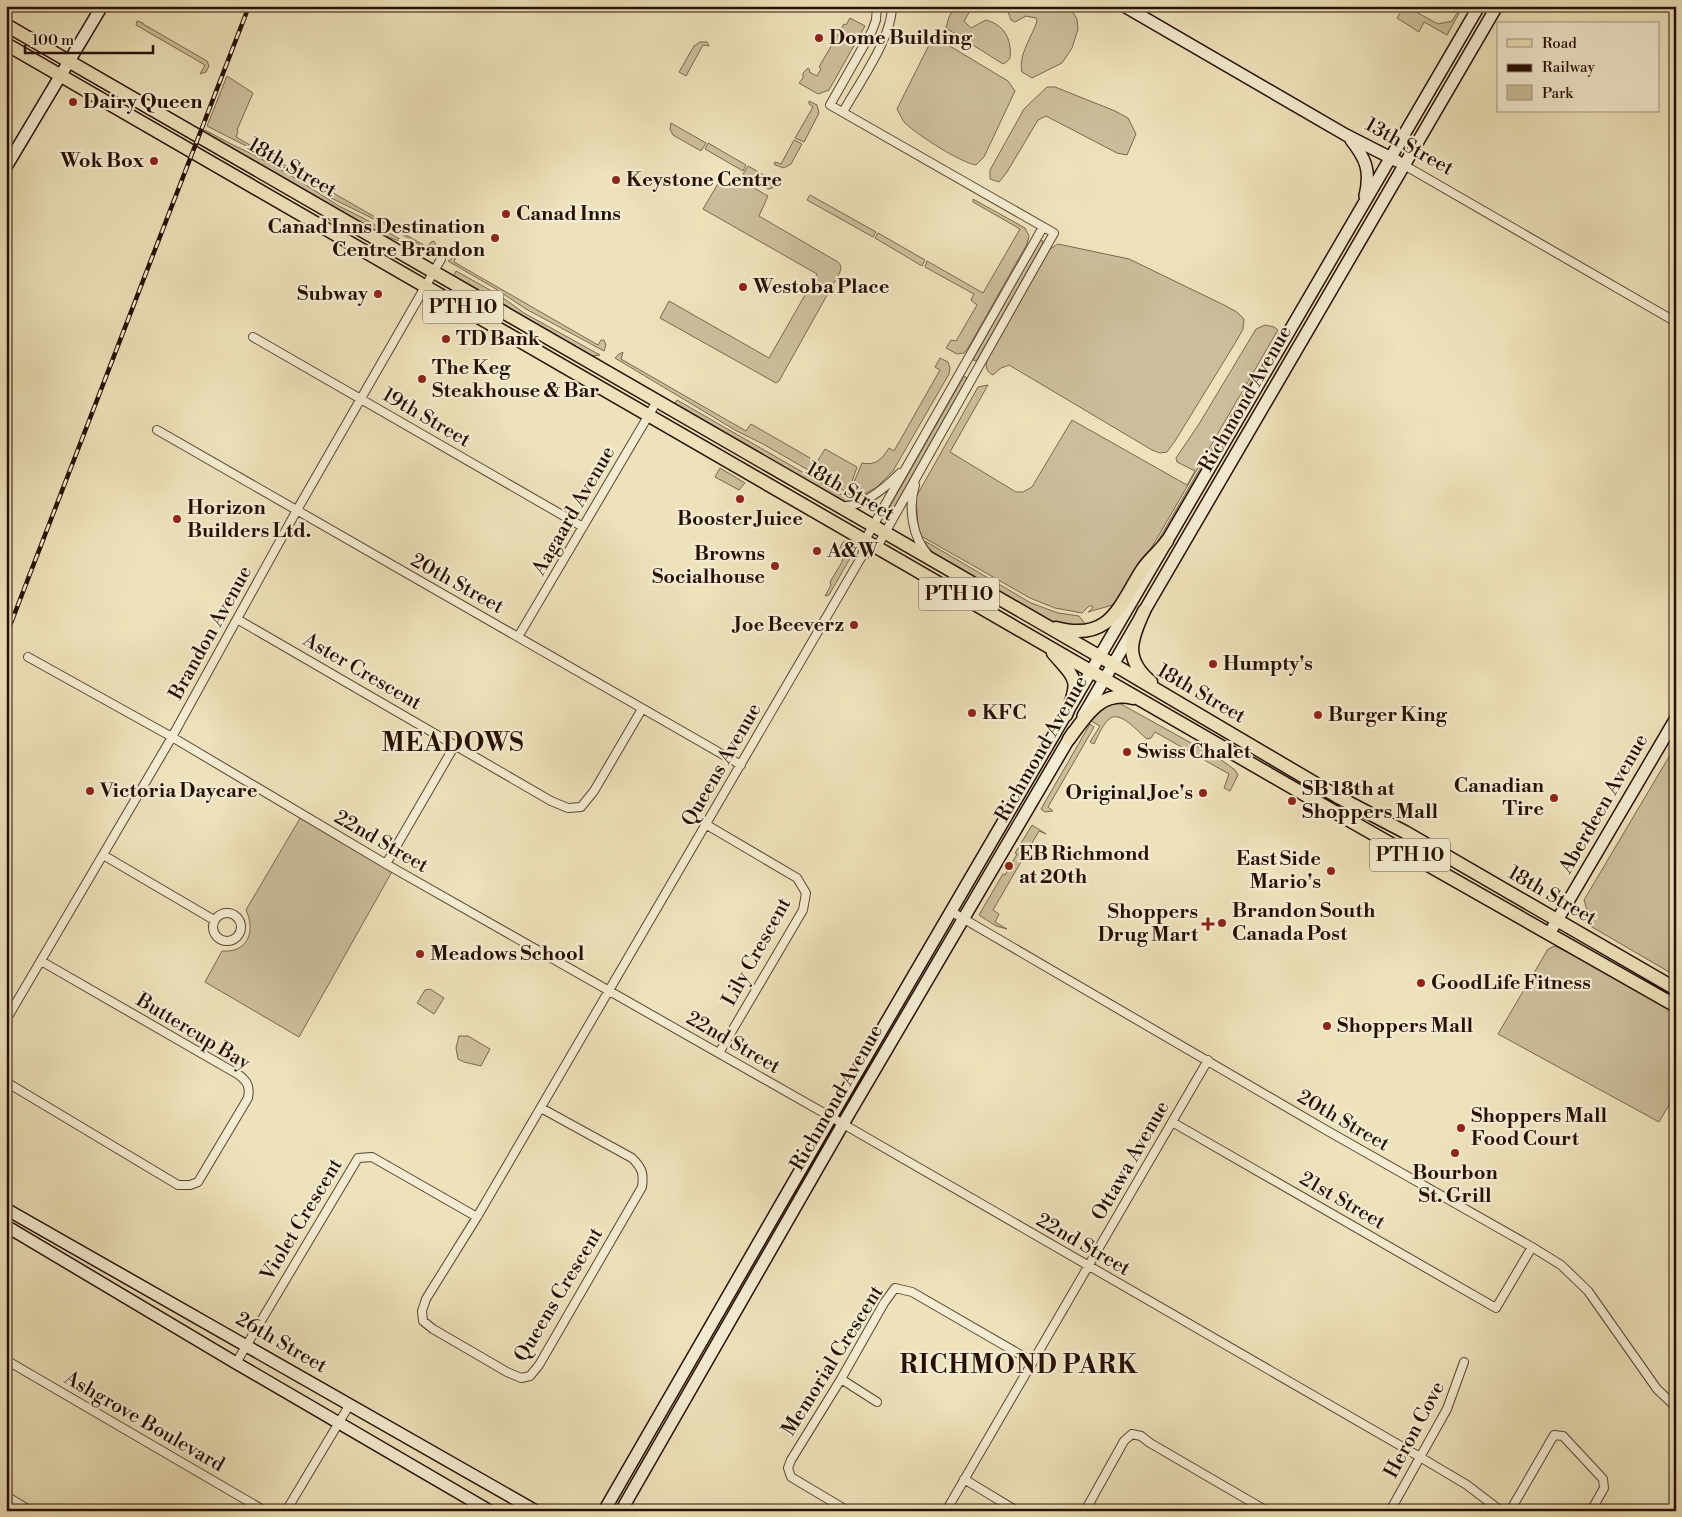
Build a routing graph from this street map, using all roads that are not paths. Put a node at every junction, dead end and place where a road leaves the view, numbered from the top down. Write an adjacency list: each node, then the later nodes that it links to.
1 (102, 6): 9 (main road)
2 (877, 6): 11 (street)
3 (892, 6): 11 (street)
4 (1124, 6): 12 (main road, 13th Street)
5 (1478, 6): 13 (main road, Richmond Avenue)
6 (1497, 6): 14 (main road, Richmond Avenue)
7 (6, 25): 9 (main road, 18th Street / PTH 10)
8 (6, 44): 10 (main road, 18th Street / PTH 10)
9 (69, 61): 10 (main road); 19 (main road, 18th Street / PTH 10)
10 (61, 75): 15 (main road); 20 (main road, 18th Street / PTH 10)
11 (843, 112): 17 (street)
12 (1346, 134): 13 (main road, 13th Street); 16 (main road)
13 (1390, 158): 14 (main road, 13th Street); 16 (main road, Richmond Avenue)
14 (1404, 165): 21 (street, 13th Street); 23 (main road, Richmond Avenue)
15 (6, 168)
16 (1363, 206): 22 (main road, Richmond Avenue)
17 (1042, 227): 29 (street); 30 (street)
18 (441, 259): 19 (street, Brandon Avenue)
19 (434, 272): 20 (street, Brandon Avenue); 26 (main road, 18th Street / PTH 10)
20 (427, 286): 25 (street, Brandon Avenue); 27 (main road, 18th Street / PTH 10)
21 (1676, 322)
22 (1290, 329): 23 (street); 37 (main road, Richmond Avenue)
23 (1304, 337): 41 (main road, Richmond Avenue)
24 (254, 338): 25 (street, 19th Street)
25 (361, 399): 32 (street, Brandon Avenue); 33 (street, 19th Street)
26 (657, 401): 27 (street, Aagaard Avenue); 31 (main road, 18th Street / PTH 10)
27 (649, 414): 33 (street, Aagaard Avenue); 36 (main road, 18th Street / PTH 10)
28 (157, 430): 32 (street, 20th Street)
29 (908, 464): 31 (street); 34 (street)
30 (921, 468): 35 (street); 40 (street)
31 (830, 502): 34 (main road, 18th Street / PTH 10)
32 (297, 510): 42 (street, Brandon Avenue); 44 (street, 20th Street)
33 (582, 527): 44 (street, Aagaard Avenue)
34 (873, 527): 35 (main road, 18th Street / PTH 10); 36 (street)
35 (884, 534): 38 (street); 40 (main road, 18th Street / PTH 10)
36 (865, 540): 38 (main road, 18th Street / PTH 10); 39 (street)
37 (1167, 541): 43 (main road); 47 (main road, Richmond Avenue)
38 (877, 547): 39 (street); 45 (main road, 18th Street / PTH 10)
39 (862, 556): 59 (street, Queens Avenue)
40 (945, 568): 43 (main road, 18th Street / PTH 10)
41 (1144, 611): 48 (main road, Richmond Avenue); 52 (main road)
42 (237, 619): 56 (street, Brandon Avenue); 58 (street, Aster Crescent)
43 (1038, 621): 47 (main road, 18th Street / PTH 10)
44 (518, 637): 53 (street, 20th Street)
45 (1040, 641): 49 (main road, 18th Street / PTH 10); 54 (main road)
46 (28, 657): 56 (street, 22nd Street)
47 (1100, 657): 48 (main road, 18th Street / PTH 10); 49 (main road, Richmond Avenue)
48 (1113, 665): 50 (main road, Richmond Avenue); 52 (main road, 18th Street / PTH 10)
49 (1092, 671): 50 (main road, 18th Street / PTH 10); 54 (main road, Richmond Avenue)
50 (1105, 679): 51 (main road, 18th Street / PTH 10); 57 (main road, Richmond Avenue)
51 (1145, 702): 57 (main road); 67 (main road, 18th Street / PTH 10)
52 (1177, 702): 66 (main road, 18th Street / PTH 10)
53 (642, 709): 58 (street, Aster Crescent); 59 (street, 20th Street)
54 (1066, 715): 63 (main road, Richmond Avenue)
55 (1676, 718): 66 (main road, Aberdeen Avenue)
56 (172, 737): 61 (street, Brandon Avenue); 62 (street, 22nd Street)
57 (1069, 739): 64 (main road, Richmond Avenue)
58 (456, 745): 62 (street)
59 (740, 765): 60 (street, Queens Avenue)
60 (706, 825): 70 (street, Queens Avenue); 73 (street, Lily Crescent)
61 (103, 855): 65 (street); 68 (street, Brandon Avenue)
62 (386, 864): 70 (street, 22nd Street)
63 (952, 912): 64 (street, 20th Street); 77 (main road, Richmond Avenue)
64 (964, 919): 74 (street, 20th Street); 79 (main road, Richmond Avenue)
65 (214, 920)
66 (1557, 921): 67 (main road, Aberdeen Avenue); 69 (main road, 18th Street / PTH 10)
67 (1549, 934): 71 (main road, 18th Street / PTH 10)
68 (41, 961): 72 (street, Brandon Avenue); 75 (street, Buttercup Bay)
69 (1676, 989)
70 (610, 990): 73 (street, 22nd Street); 76 (street, Queens Crescent)
71 (1676, 1006)
72 (6, 1020)
73 (719, 1053): 77 (street, 22nd Street)
74 (1208, 1060): 78 (street, Ottawa Avenue); 83 (street, 20th Street)
75 (6, 1082)
76 (541, 1108): 81 (street, Queens Crescent); 81 (street, Queens Crescent)
77 (831, 1117): 79 (street, 22nd Street); 103 (main road, Richmond Avenue)
78 (1172, 1122): 83 (street, 21st Street); 84 (street, Ottawa Avenue)
79 (843, 1124): 84 (street, 22nd Street); 104 (main road, Richmond Avenue)
80 (6, 1209): 85 (main road, 26th Street)
81 (477, 1218): 85 (street, Violet Crescent)
82 (6, 1226): 89 (main road, 26th Street)
83 (1532, 1247): 93 (street, 20th Street)
84 (1089, 1266): 87 (street, Ottawa Avenue); 95 (street, 22nd Street)
85 (246, 1345): 89 (street, Violet Crescent); 92 (main road, 26th Street)
86 (6, 1360): 99 (street, Ashgrove Boulevard)
87 (1033, 1362): 90 (street, Memorial Crescent); 96 (street, Ottawa Avenue)
88 (1464, 1362): 95 (street, Heron Cove)
89 (236, 1364): 94 (main road, 26th Street)
90 (841, 1379): 91 (street); 105 (street, Memorial Crescent)
91 (877, 1402)
92 (350, 1404): 94 (street); 102 (main road, 26th Street)
93 (1676, 1407)
94 (339, 1423): 100 (street); 101 (main road, 26th Street)
95 (1420, 1457): 110 (street, Heron Cove); 111 (street, 22nd Street)
96 (964, 1479): 106 (street, Ottawa Avenue); 107 (street)
97 (6, 1496): 98 (street)
98 (31, 1511)
99 (265, 1511)
100 (286, 1511)
101 (490, 1511)
102 (536, 1511)
103 (604, 1511)
104 (621, 1511)
105 (848, 1511)
106 (946, 1511)
107 (1018, 1511)
108 (1085, 1511): 109 (street)
109 (1267, 1511)
110 (1390, 1511)
111 (1500, 1511)
112 (1510, 1511): 113 (street)
113 (1591, 1511)

